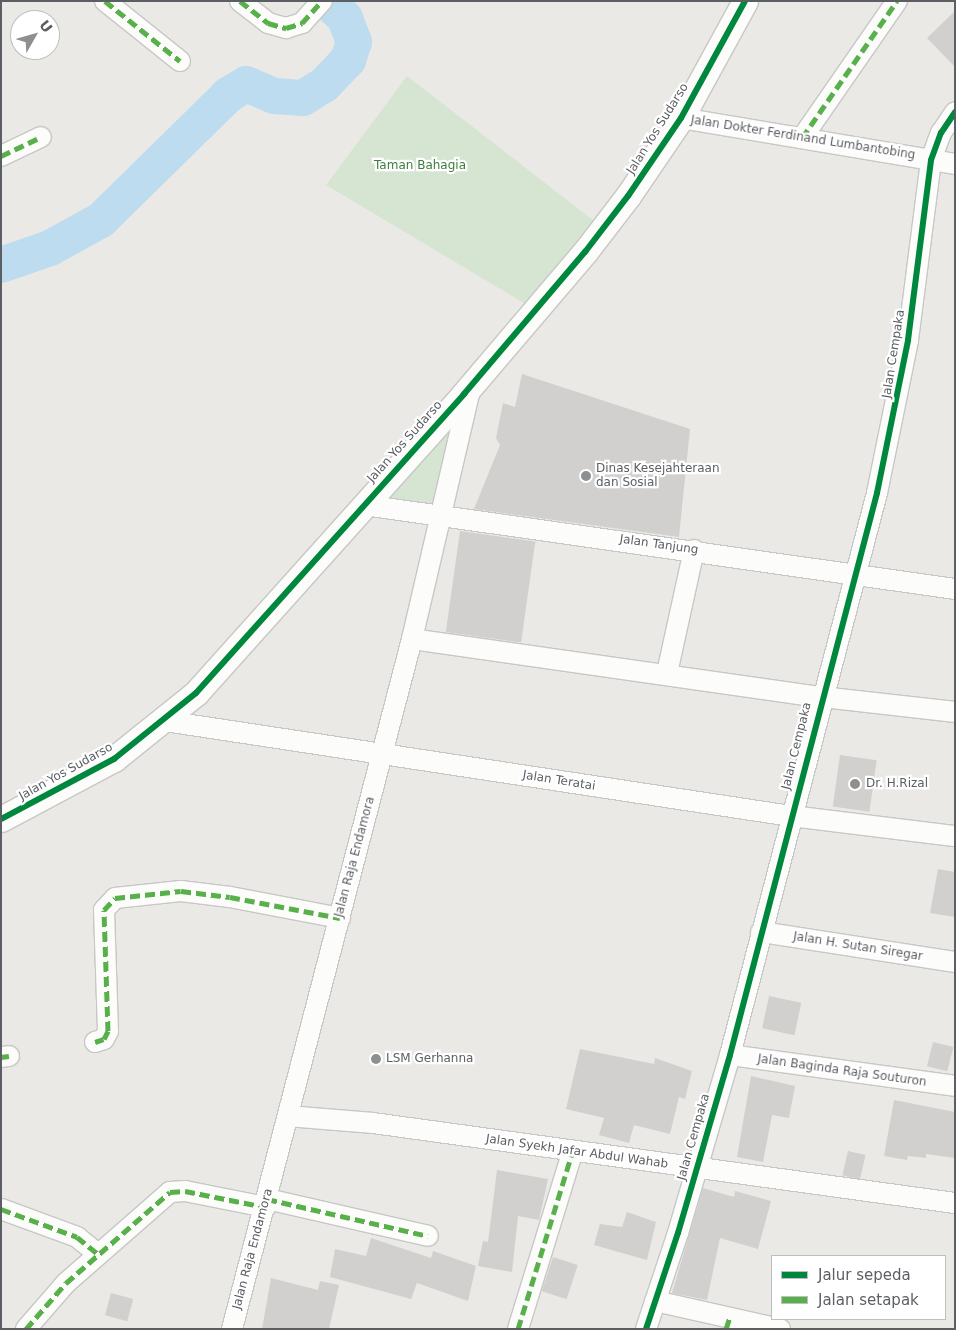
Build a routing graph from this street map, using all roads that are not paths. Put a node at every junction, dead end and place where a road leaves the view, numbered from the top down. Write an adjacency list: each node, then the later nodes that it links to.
1 (105, 1): 6 (street)
2 (240, 1): 5 (street)
3 (745, 1): 8 (street, Jalan Yos Sudarso)
4 (897, 1): 10 (street)
5 (316, 9)
6 (180, 60)
7 (955, 112): 12 (street, Jalan Cempaka)
8 (681, 118): 10 (street, Jalan Dokter Ferdinand Lumbantobing); 14 (street, Jalan Yos Sudarso)
9 (41, 137): 11 (street)
10 (802, 138): 12 (street, Jalan Dokter Ferdinand Lumbantobing)
11 (1, 156)
12 (931, 160): 13 (street, Jalan Dokter Ferdinand Lumbantobing); 18 (street, Jalan Cempaka)
13 (955, 164)
14 (472, 384): 15 (street, Jalan Yos Sudarso); 16 (street, Jalan Raja Endamora)
15 (364, 505): 16 (street, Jalan Tanjung); 24 (street, Jalan Yos Sudarso)
16 (441, 515): 17 (street, Jalan Tanjung); 20 (street, Jalan Raja Endamora)
17 (694, 550): 18 (street, Jalan Tanjung); 21 (street)
18 (855, 575): 19 (street, Jalan Tanjung); 22 (street, Jalan Cempaka)
19 (955, 590)
20 (412, 639): 21 (street); 25 (street, Jalan Raja Endamora)
21 (667, 674): 22 (street)
22 (822, 697): 23 (street); 26 (street, Jalan Cempaka)
23 (955, 712)
24 (164, 722): 25 (street, Jalan Teratai); 27 (street, Jalan Yos Sudarso)
25 (383, 754): 26 (street, Jalan Teratai); 29 (street, Jalan Raja Endamora)
26 (791, 816): 28 (street, Jalan Teratai); 30 (street, Jalan Cempaka)
27 (1, 820)
28 (955, 836)
29 (340, 918): 32 (street); 35 (street, Jalan Raja Endamora)
30 (761, 932): 31 (street, Jalan H. Sutan Siregar); 33 (street, Jalan Cempaka)
31 (955, 962)
32 (95, 1042)
33 (730, 1055): 34 (street, Jalan Baginda Raja Souturon); 37 (street, Jalan Cempaka)
34 (955, 1086)
35 (288, 1116): 36 (street, Jalan Syekh Jafar Abdul Wahab); 38 (street, Jalan Raja Endamora)
36 (572, 1153): 37 (street, Jalan Syekh Jafar Abdul Wahab); 47 (street)
37 (697, 1169): 39 (street, Jalan Syekh Jafar Abdul Wahab); 43 (street, Jalan Cempaka)
38 (266, 1203): 41 (street); 42 (street); 46 (street, Jalan Raja Endamora)
39 (955, 1203)
40 (1, 1209): 42 (street)
41 (428, 1236)
42 (98, 1254): 45 (street)
43 (655, 1301): 44 (street); 48 (street, Jalan Cempaka)
44 (728, 1323): 49 (street)
45 (26, 1329)
46 (232, 1329)
47 (518, 1329)
48 (646, 1329)
49 (780, 1329)

